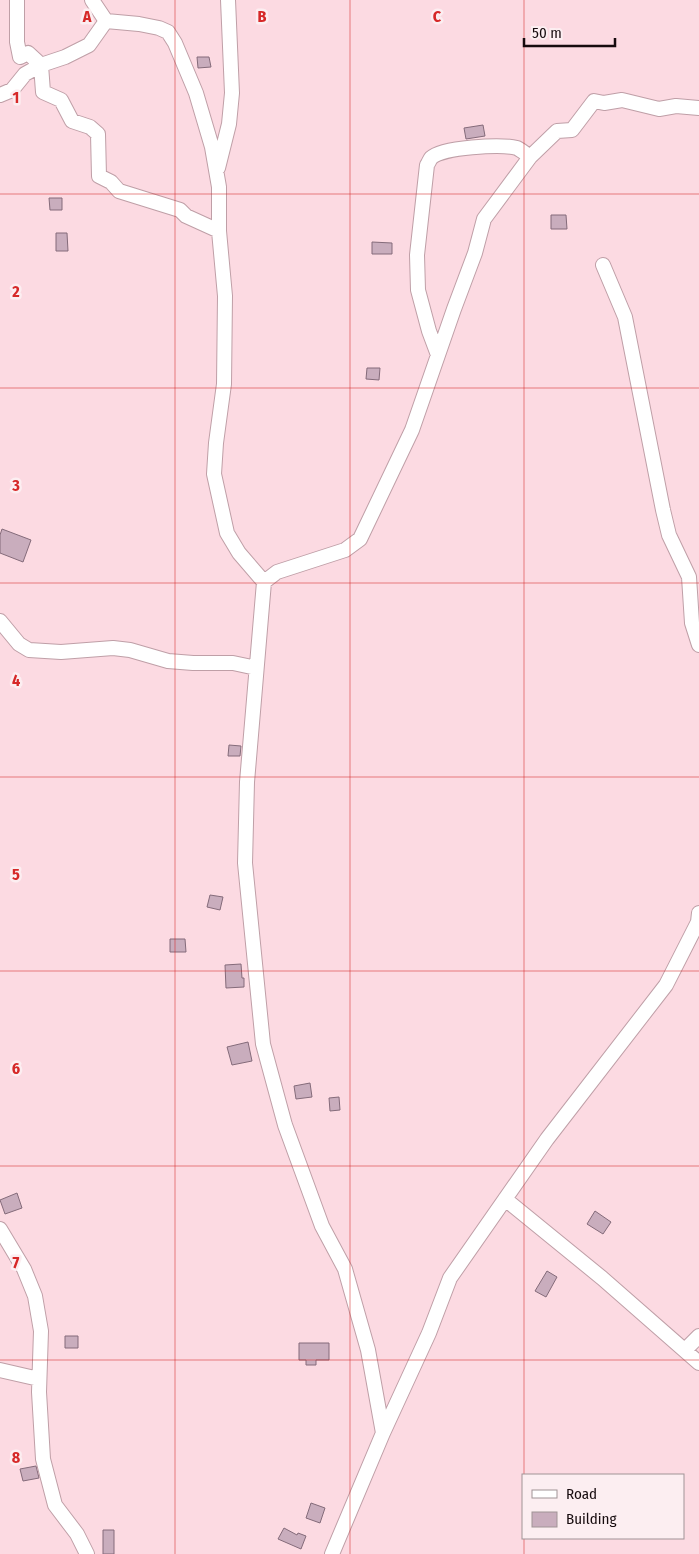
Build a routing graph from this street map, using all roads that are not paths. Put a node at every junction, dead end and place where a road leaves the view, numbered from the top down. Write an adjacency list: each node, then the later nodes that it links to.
1 (17, 0): 5 (street)
2 (92, 0): 4 (street)
3 (228, 0): 9 (street)
4 (106, 20): 5 (street); 9 (street)
5 (41, 65): 6 (street); 10 (street)
6 (0, 95)
7 (699, 108): 8 (street)
8 (530, 157): 12 (street); 12 (street)
9 (216, 174): 10 (street)
10 (219, 231): 13 (street)
11 (603, 264): 15 (street)
12 (438, 355): 13 (street)
13 (264, 582): 16 (street)
14 (0, 622): 16 (street)
15 (699, 644)
16 (256, 668): 25 (street)
17 (699, 921): 18 (street)
18 (505, 1199): 21 (street); 25 (street)
19 (0, 1229): 24 (street)
20 (699, 1336): 21 (street)
21 (685, 1350): 22 (street)
22 (699, 1363)
23 (0, 1370): 24 (street)
24 (39, 1379): 26 (street)
25 (383, 1432): 27 (street)
26 (88, 1554)
27 (332, 1554)

